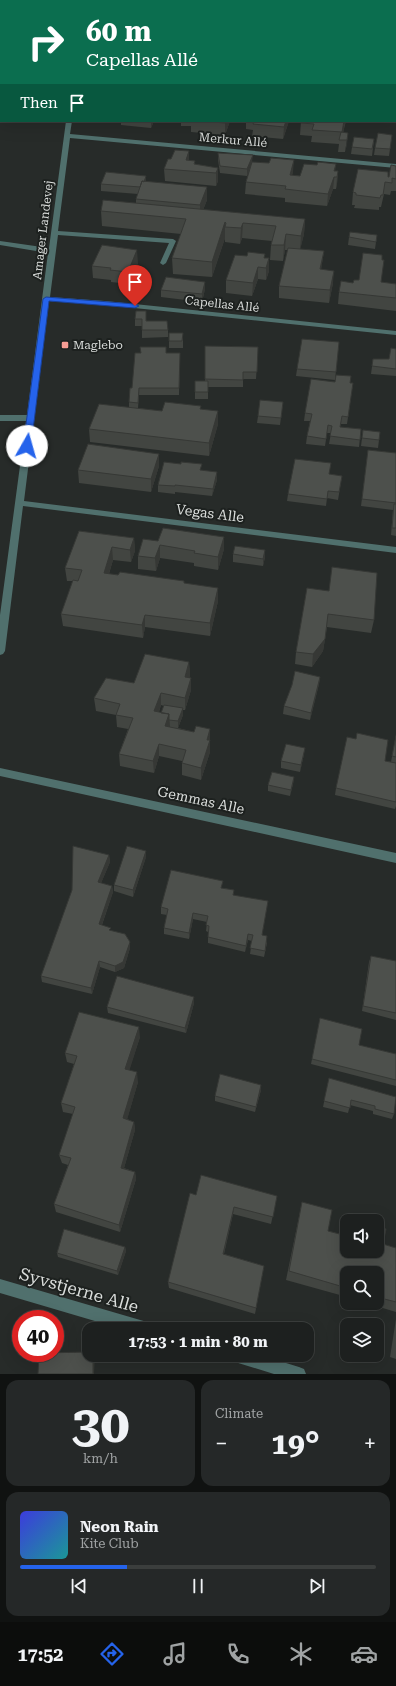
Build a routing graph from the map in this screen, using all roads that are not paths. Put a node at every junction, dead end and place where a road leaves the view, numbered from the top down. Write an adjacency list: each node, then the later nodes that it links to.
1 (69, 122): 2 (street, Amager Landevej)
2 (68, 136): 3 (street, Merkur Allé); 4 (street, Amager Landevej)
3 (396, 166)
4 (55, 233): 6 (street, Amager Landevej); 7 (street)
5 (0, 244): 6 (street)
6 (52, 251): 8 (street, Amager Landevej)
7 (163, 263)
8 (46, 299): 9 (street, Capellas Allé); 11 (street, Amager Landevej)
9 (396, 333)
10 (0, 418): 11 (street)
11 (31, 418): 12 (street, Amager Landevej)
12 (20, 503): 13 (street, Vegas Alle); 14 (street, Amager Landevej)
13 (396, 550)
14 (0, 651)
15 (0, 772): 16 (street, Gemmas Alle)
16 (396, 858)
17 (0, 1286): 18 (street, Syvstjerne Alle)
18 (123, 1322)
19 (259, 1362): 20 (street)
20 (299, 1374)

